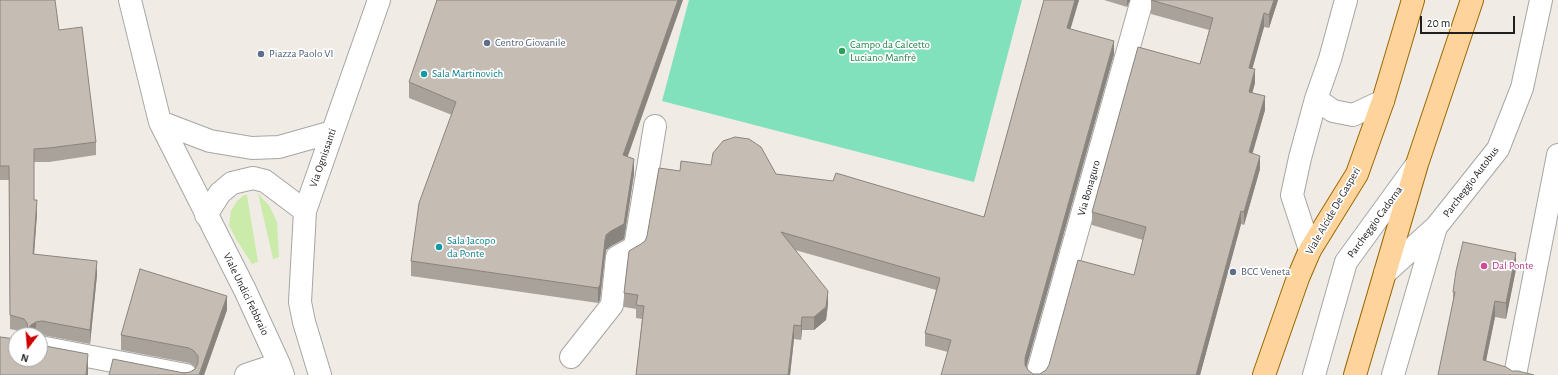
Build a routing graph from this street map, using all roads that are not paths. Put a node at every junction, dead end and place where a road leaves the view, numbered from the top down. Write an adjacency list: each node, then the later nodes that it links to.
1 (130, 0): 10 (street, Viale Undici Febbraio)
2 (379, 0): 12 (street, Via Ognissanti)
3 (1142, 0): 26 (street, Via Bonaguro)
4 (1346, 0): 8 (street)
5 (1413, 0): 9 (main road, Viale Alcide De Gasperi)
6 (1472, 0): 14 (main road)
7 (1541, 0): 17 (street, Parcheggio Autobus)
8 (1316, 99): 9 (street); 18 (street)
9 (1383, 101): 18 (main road, Viale Alcide De Gasperi)
10 (160, 122): 12 (street); 16 (street, Viale Undici Febbraio)
11 (655, 126): 21 (street)
12 (332, 132): 15 (street, Via Ognissanti)
13 (1558, 155): 31 (street)
14 (1417, 164): 19 (main road); 28 (street, Parcheggio Cadorna)
15 (305, 211): 16 (street); 25 (street, Via Ognissanti)
16 (206, 215): 22 (street, Viale Undici Febbraio)
17 (1436, 227): 19 (street, Parcheggio Autobus); 30 (street)
18 (1310, 250): 27 (main road, Viale Alcide De Gasperi)
19 (1385, 273): 29 (main road)
20 (48, 349): 23 (street)
21 (571, 357)
22 (281, 369): 24 (street)
23 (186, 375)
24 (246, 375)
25 (320, 375)
26 (1036, 375)
27 (1264, 375)
28 (1314, 375)
29 (1355, 375)
30 (1393, 375)
31 (1515, 375)

